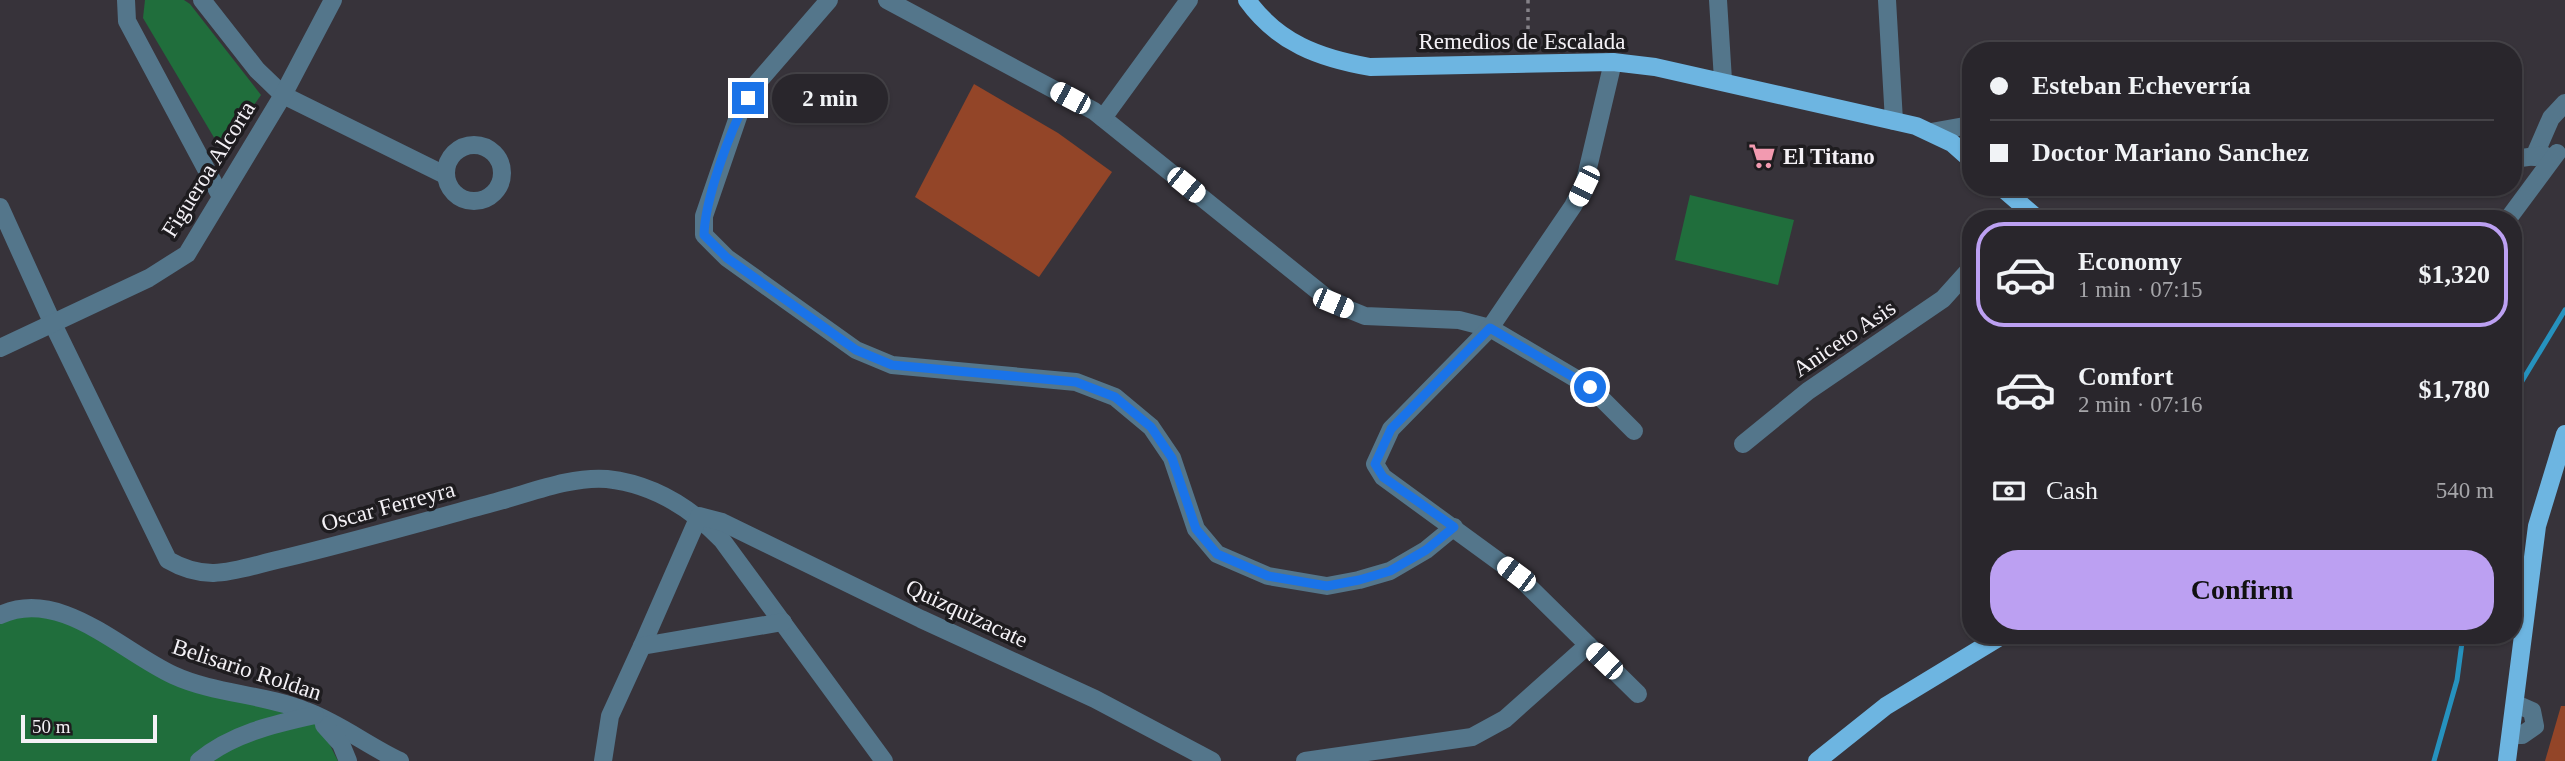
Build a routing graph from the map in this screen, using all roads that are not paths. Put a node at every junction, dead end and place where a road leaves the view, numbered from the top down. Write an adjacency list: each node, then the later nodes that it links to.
1 (127, 0): 23 (street)
2 (202, 0): 12 (street)
3 (333, 0): 12 (street, Figueroa Alcorta)
4 (829, 0): 36 (street)
5 (887, 0): 14 (street)
6 (1189, 0): 14 (street)
7 (1247, 0): 10 (main road, Remedios de Escalada)
8 (1718, 0): 11 (street)
9 (1887, 0): 15 (street)
10 (1613, 62): 11 (main road, Remedios de Escalada); 30 (street)
11 (1723, 80): 15 (main road, Remedios de Escalada)
12 (283, 94): 22 (street); 23 (street, Figueroa Alcorta)
13 (2565, 103): 20 (street)
14 (1103, 118): 30 (street)
15 (1894, 121): 17 (main road, Remedios de Escalada)
16 (1962, 126): 17 (street)
17 (1931, 132): 19 (main road, Remedios de Escalada)
18 (2561, 152): 20 (street); 27 (street)
19 (1962, 153)
20 (2534, 157): 21 (street)
21 (2522, 158)
22 (445, 175)
23 (220, 195): 29 (street, Figueroa Alcorta)
24 (2009, 196): 26 (main road)
25 (0, 207): 29 (street, Oscar Ferreyra)
26 (2022, 210)
27 (2515, 210)
28 (1962, 278): 34 (street, Aniceto Asis)
29 (53, 324): 31 (street, Figueroa Alcorta); 35 (street, Oscar Ferreyra)
30 (1490, 328): 32 (street); 36 (street)
31 (0, 348)
32 (1634, 431)
33 (2565, 434): 52 (main road)
34 (1743, 444)
35 (699, 516): 38 (street, Oscar Ferreyra); 41 (street); 49 (street, Quizquizacate)
36 (1454, 527): 40 (street)
37 (0, 615): 43 (street, Belisario Roldan)
38 (783, 622): 41 (street); 48 (street, Oscar Ferreyra)
39 (1988, 644): 51 (main road)
40 (1587, 645): 42 (street); 50 (street)
41 (642, 646): 47 (street)
42 (1638, 695)
43 (314, 715): 44 (street); 45 (street); 46 (street, Belisario Roldan)
44 (199, 761)
45 (348, 761)
46 (400, 761)
47 (603, 761)
48 (884, 761)
49 (1212, 761)
50 (1305, 761)
51 (1817, 761)
52 (2507, 761)

